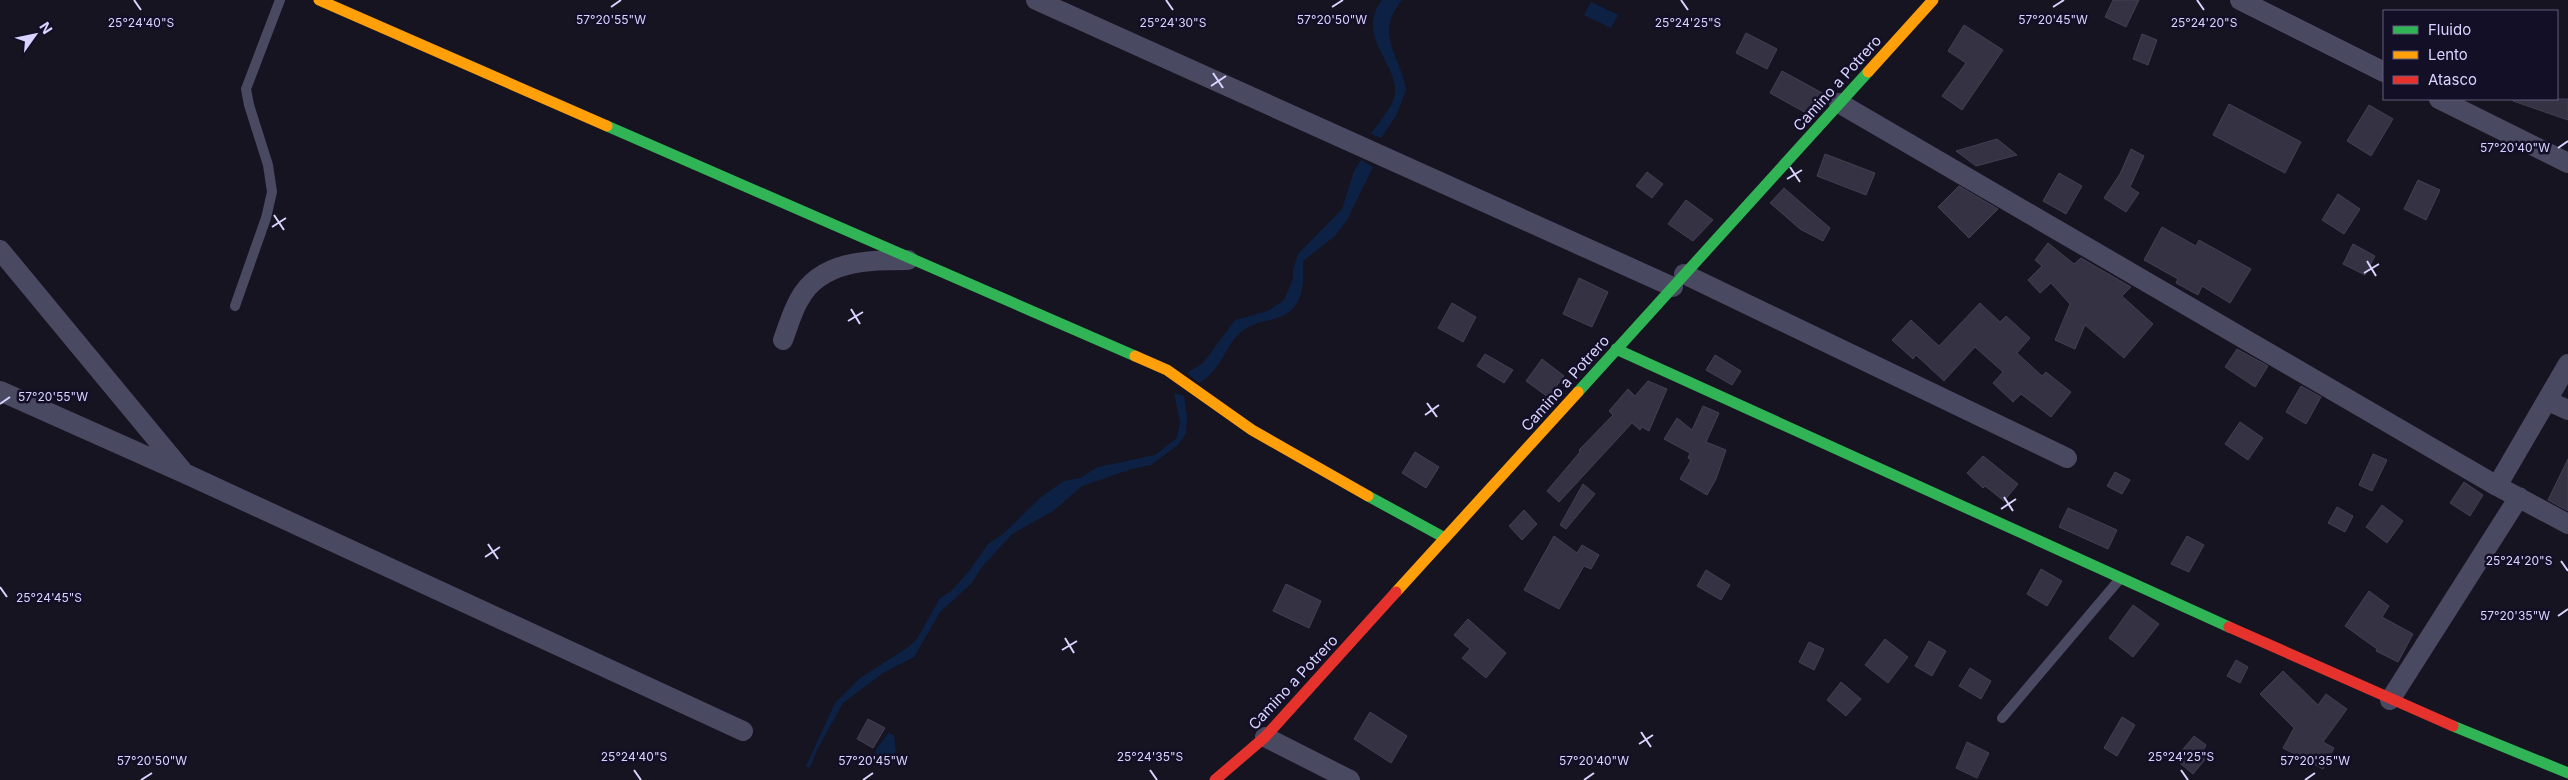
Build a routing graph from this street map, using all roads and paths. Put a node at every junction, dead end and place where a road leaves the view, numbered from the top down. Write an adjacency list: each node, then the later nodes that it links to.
1 (280, 0): 13 (lane)
2 (320, 0): 11 (street)
3 (1036, 0): 12 (street)
4 (1933, 0): 8 (street, Camino a Potrero)
5 (2240, 0): 6 (street)
6 (2383, 72)
7 (2441, 100): 9 (street)
8 (1839, 103): 12 (street, Camino a Potrero); 22 (street)
9 (2568, 163)
10 (0, 250): 21 (street)
11 (915, 260): 14 (street); 25 (street)
12 (1678, 281): 15 (street, Camino a Potrero); 20 (street)
13 (235, 306)
14 (784, 340)
15 (1616, 349): 25 (street, Camino a Potrero); 26 (street)
16 (2568, 364): 18 (street)
17 (0, 391): 21 (street)
18 (2548, 401): 19 (street); 22 (street)
19 (2568, 410)
20 (2067, 458)
21 (184, 473): 29 (street)
22 (2497, 486): 23 (street)
23 (2519, 497): 24 (street); 27 (street)
24 (2568, 524)
25 (1445, 538): 30 (street, Camino a Potrero)
26 (2121, 578): 27 (street); 28 (lane)
27 (2390, 700): 31 (street)
28 (2002, 718)
29 (743, 731)
30 (1265, 736): 32 (street, Camino a Potrero); 33 (street)
31 (2568, 773)
32 (1215, 780)
33 (1350, 780)

